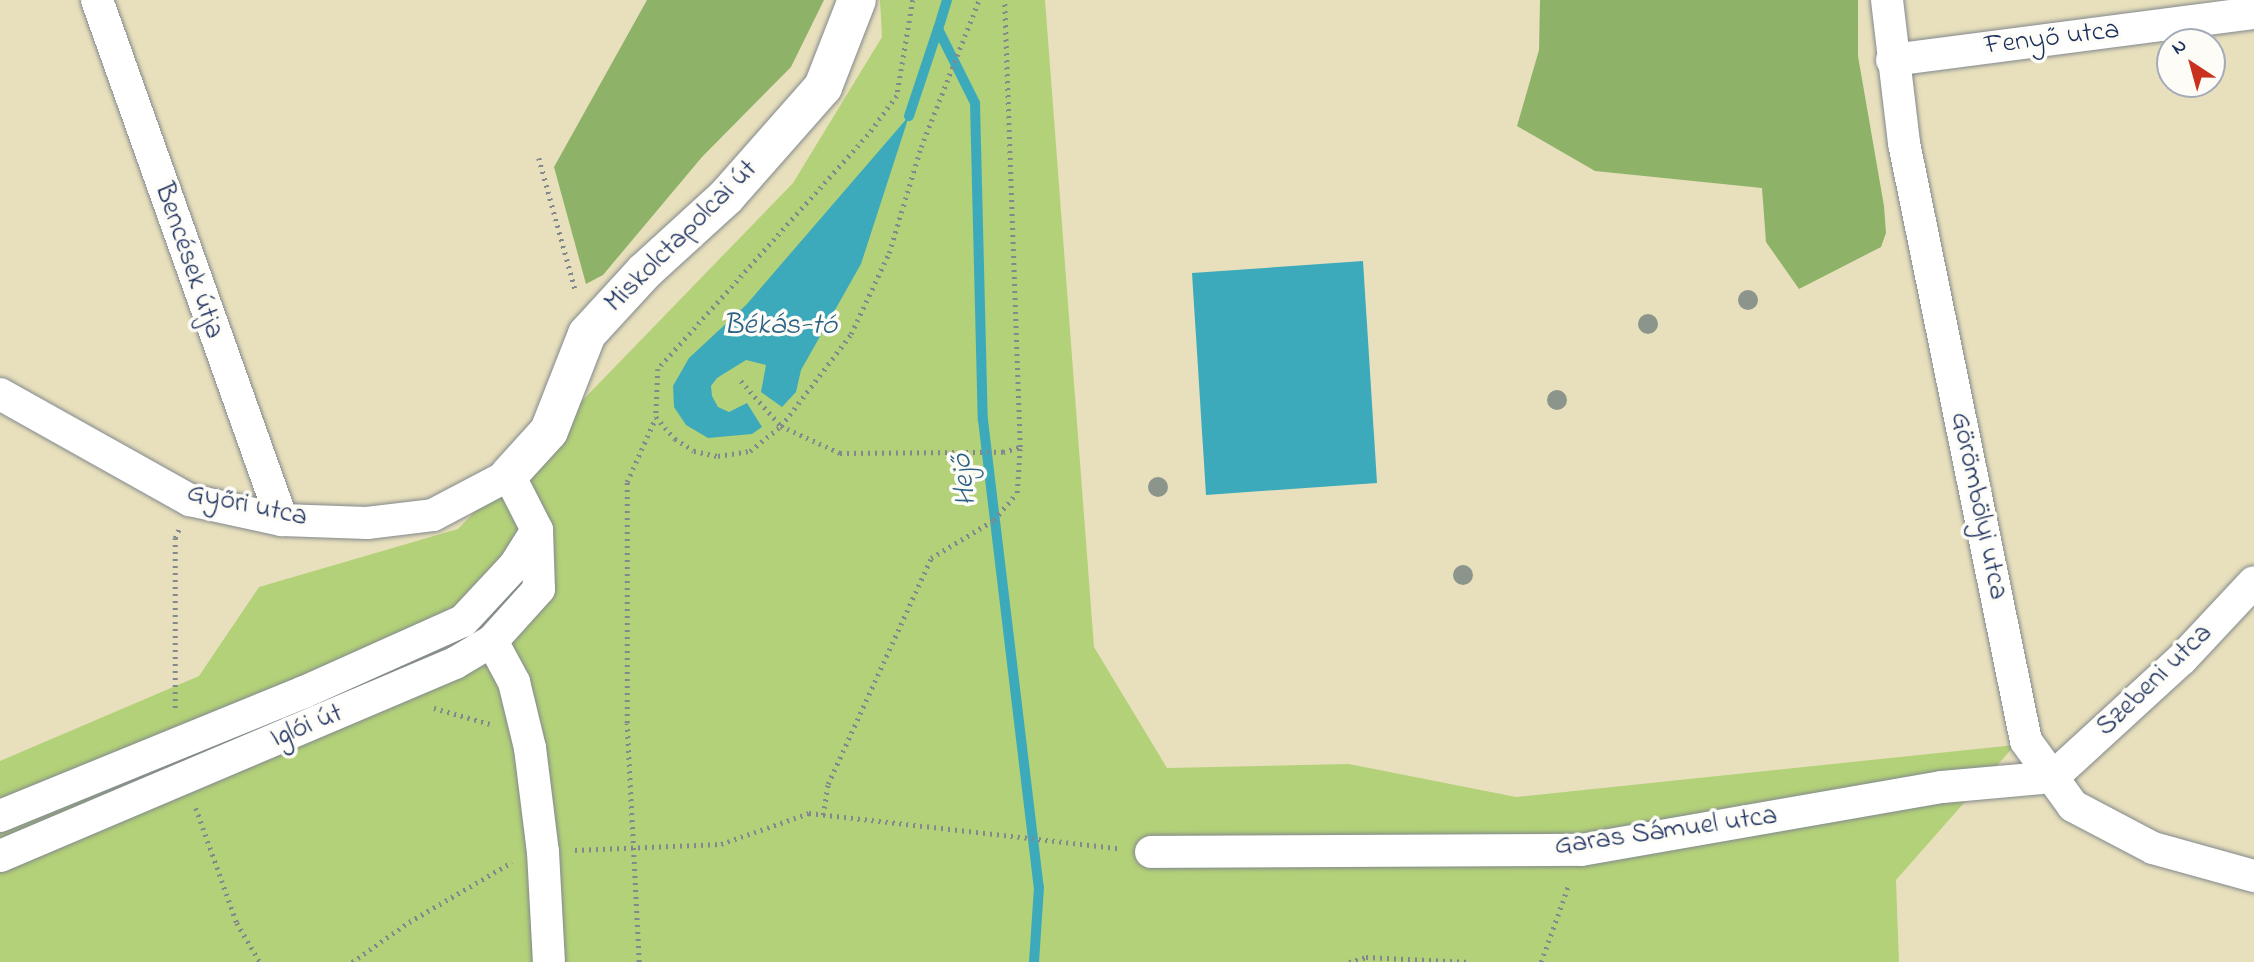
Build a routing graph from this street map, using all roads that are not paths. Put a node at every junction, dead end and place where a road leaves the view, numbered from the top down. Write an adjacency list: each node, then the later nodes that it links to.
1 (97, 0): 8 (street, Bencések útja)
2 (858, 0): 7 (street, Miskolctapolcai út)
3 (1887, 0): 5 (street, Görömbölyi utca)
4 (2254, 13): 5 (street, Fenyő utca)
5 (1892, 60): 12 (street, Görömbölyi utca)
6 (0, 394): 8 (street, Győri utca)
7 (509, 475): 8 (street, Győri utca); 9 (street, Iglói út)
8 (282, 520)
9 (537, 530): 11 (street, Iglói út); 13 (street, Iglói út)
10 (2254, 582): 12 (street, Szebeni utca)
11 (492, 641): 15 (street, Iglói út); 17 (street)
12 (2053, 777): 14 (street, Garas Sámuel utca); 16 (street, Görömbölyi utca)
13 (0, 816)
14 (1151, 852)
15 (0, 856)
16 (2254, 876)
17 (549, 962)

